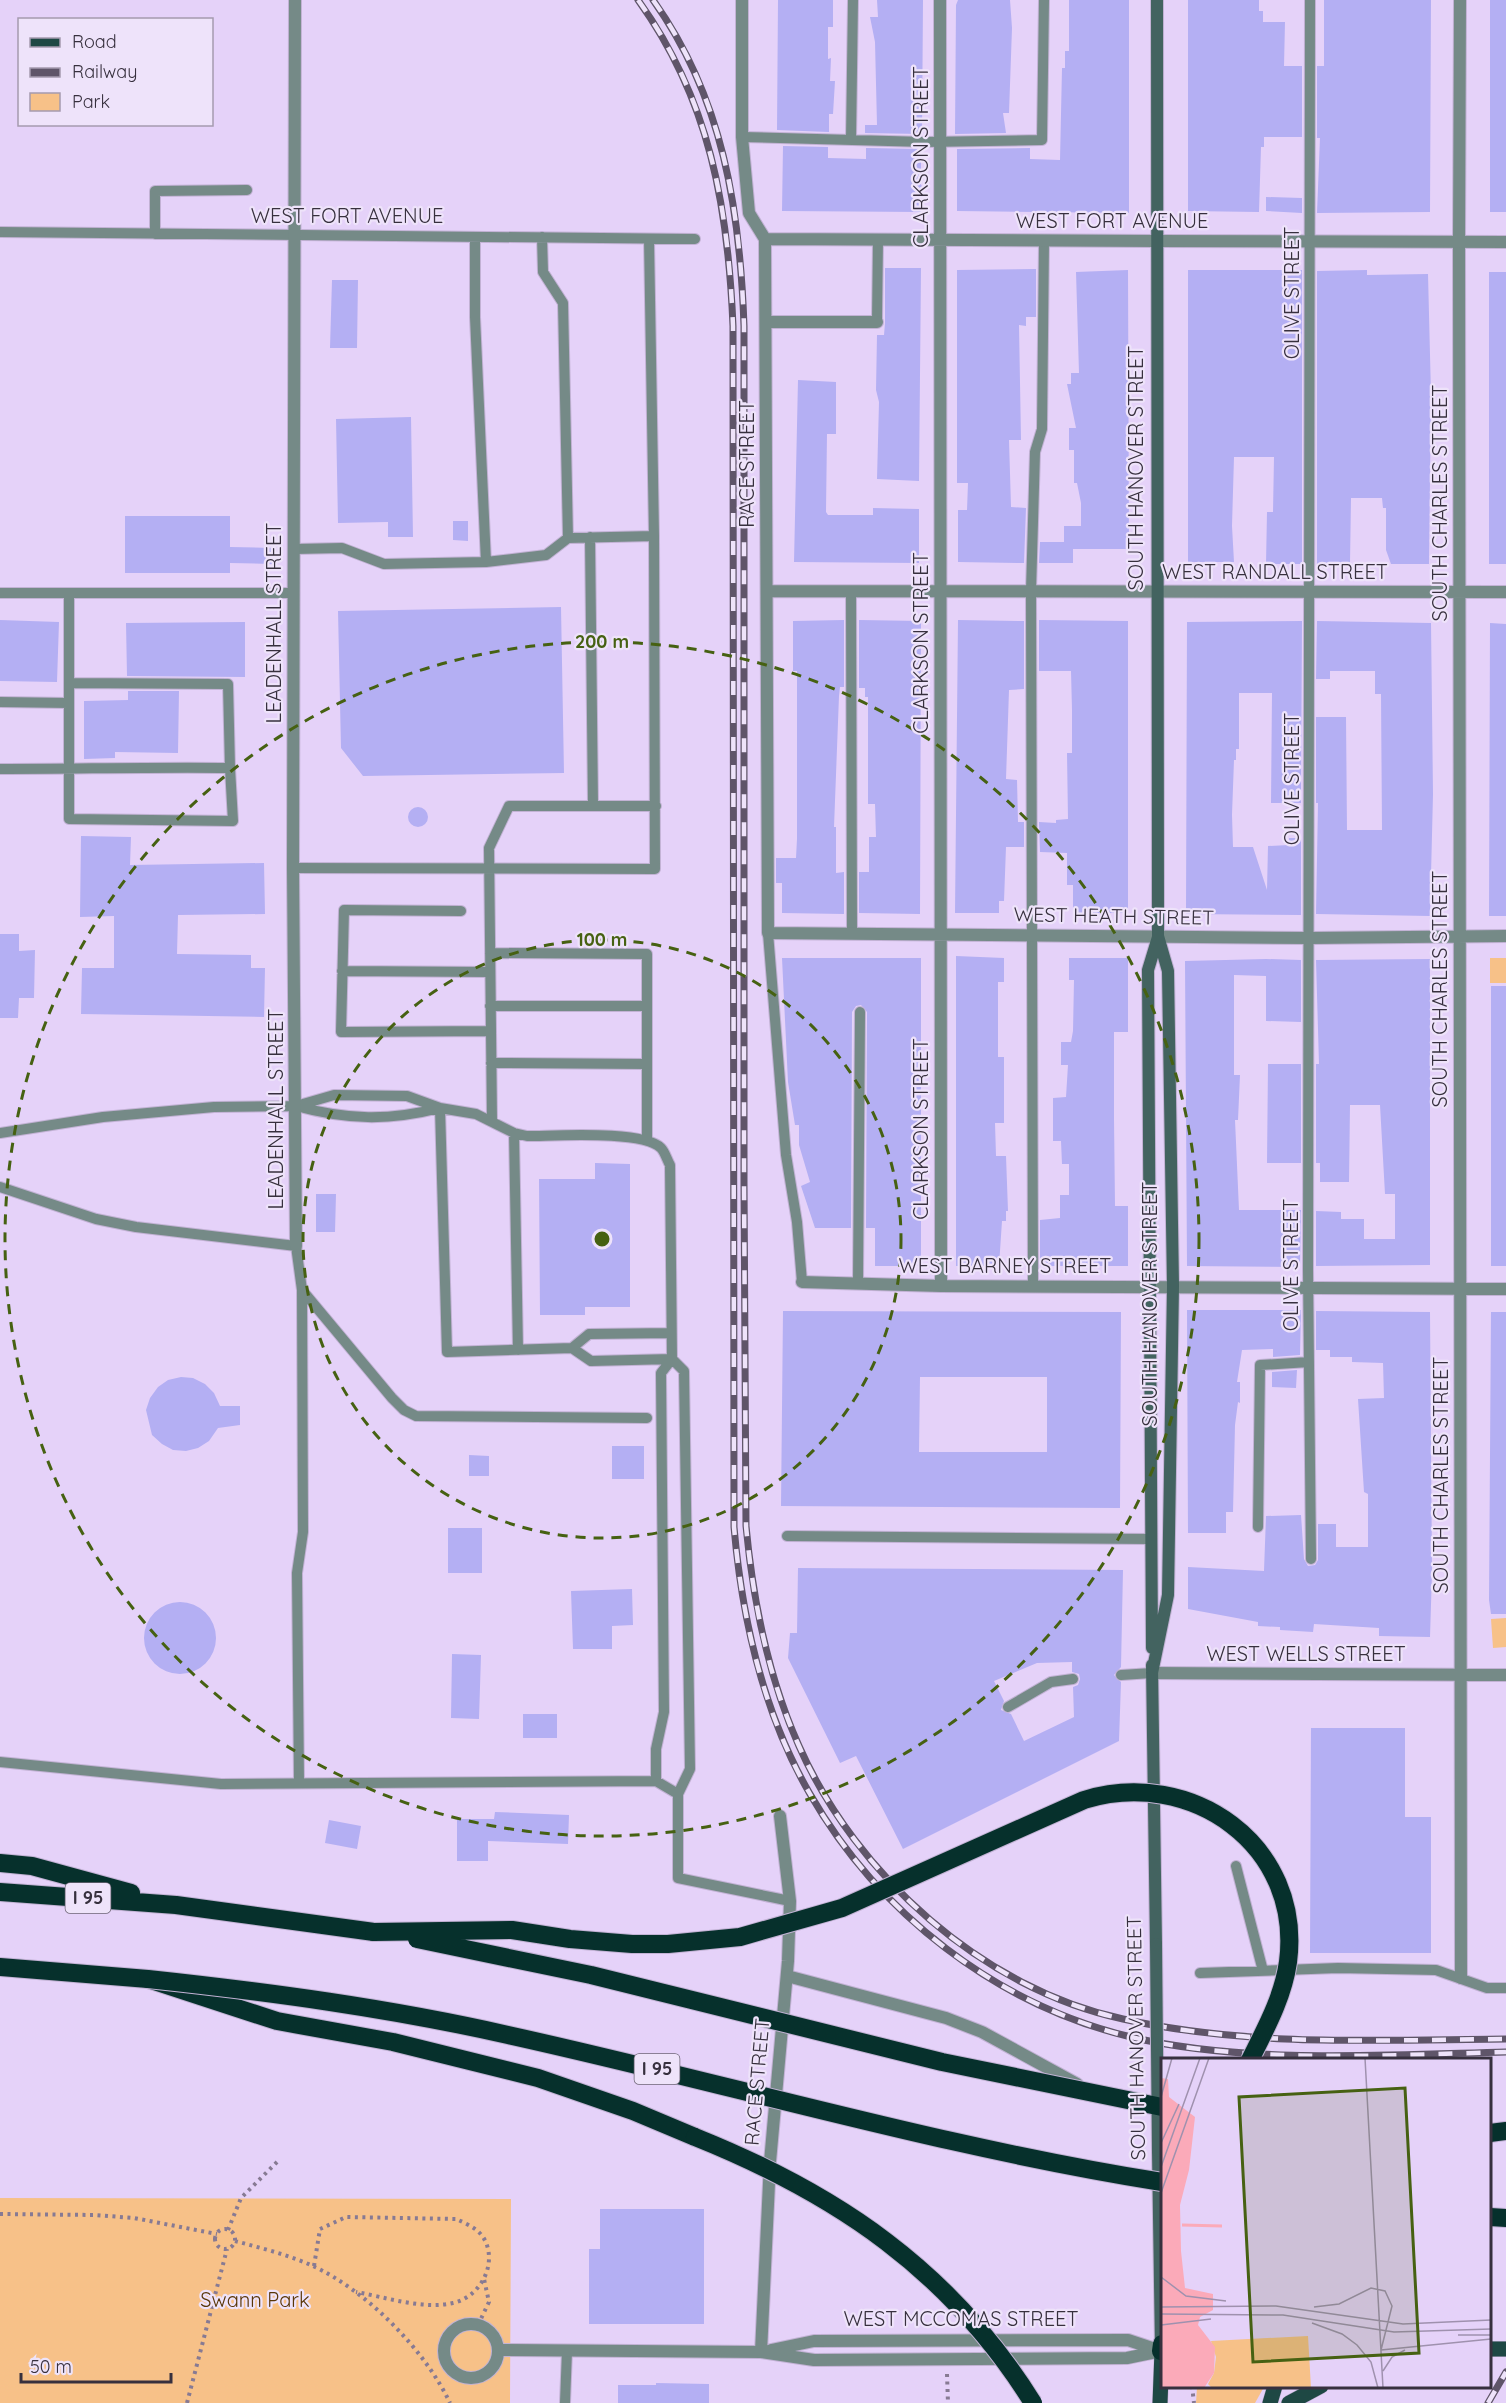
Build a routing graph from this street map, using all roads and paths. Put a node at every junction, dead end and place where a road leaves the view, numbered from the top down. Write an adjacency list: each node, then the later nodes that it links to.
1 (295, 0): 15 (street, LEADENHALL STREET)
2 (742, 0): 9 (street)
3 (853, 0): 10 (lane)
4 (940, 0): 11 (street, CLARKSON STREET)
5 (1044, 0): 11 (lane)
6 (1157, 0): 24 (main road, SOUTH HANOVER STREET)
7 (1310, 0): 25 (lane, OLIVE STREET)
8 (1460, 0): 26 (street, SOUTH CHARLES STREET)
9 (742, 137): 10 (lane); 18 (street)
10 (851, 140): 11 (lane)
11 (940, 142): 22 (street, CLARKSON STREET)
12 (247, 190): 14 (lane)
13 (0, 232): 14 (lane, WEST FORT AVENUE)
14 (155, 234): 15 (lane, WEST FORT AVENUE)
15 (295, 236): 16 (lane, WEST FORT AVENUE); 33 (street, LEADENHALL STREET)
16 (475, 237): 17 (lane, WEST FORT AVENUE); 34 (lane)
17 (542, 237): 19 (lane, WEST FORT AVENUE); 32 (lane)
18 (765, 238): 21 (street, WEST FORT AVENUE); 28 (street, RACE STREET)
19 (649, 239): 20 (lane, WEST FORT AVENUE); 30 (lane)
20 (694, 239)
21 (878, 240): 22 (street, WEST FORT AVENUE); 29 (lane)
22 (940, 240): 23 (street, WEST FORT AVENUE); 37 (street, CLARKSON STREET)
23 (1044, 241): 24 (street, WEST FORT AVENUE); 38 (lane)
24 (1156, 242): 25 (street, WEST FORT AVENUE); 39 (main road, SOUTH HANOVER STREET)
25 (1310, 242): 26 (street, WEST FORT AVENUE); 41 (lane, OLIVE STREET)
26 (1459, 242): 27 (street, WEST FORT AVENUE); 42 (street, SOUTH CHARLES STREET)
27 (1506, 242)
28 (766, 322): 29 (street); 35 (street, RACE STREET)
29 (877, 322)
30 (654, 536): 31 (lane); 53 (lane)
31 (590, 537): 32 (lane); 52 (lane)
32 (568, 538): 34 (lane)
33 (294, 549): 34 (lane); 40 (street, LEADENHALL STREET)
34 (486, 562)
35 (767, 591): 36 (street, WEST RANDALL STREET); 57 (street, RACE STREET)
36 (851, 591): 37 (street, WEST RANDALL STREET); 58 (lane)
37 (940, 591): 38 (street, WEST RANDALL STREET); 59 (street, CLARKSON STREET)
38 (1030, 591): 39 (street, WEST RANDALL STREET); 60 (lane)
39 (1157, 591): 41 (street, WEST RANDALL STREET); 61 (main road, SOUTH HANOVER STREET)
40 (294, 592): 45 (lane); 54 (street, LEADENHALL STREET)
41 (1311, 592): 42 (street, WEST RANDALL STREET); 64 (lane, OLIVE STREET)
42 (1459, 592): 43 (street, WEST RANDALL STREET); 63 (street, SOUTH CHARLES STREET)
43 (1506, 592)
44 (0, 593): 45 (lane)
45 (69, 593): 46 (lane)
46 (69, 683): 48 (lane); 49 (lane)
47 (0, 702): 48 (lane)
48 (69, 703): 51 (lane)
49 (230, 768): 51 (lane); 51 (lane)
50 (0, 769): 51 (lane)
51 (69, 769)
52 (593, 806): 53 (lane); 55 (lane)
53 (656, 806): 55 (lane)
54 (293, 868): 55 (lane); 74 (street, LEADENHALL STREET)
55 (489, 870): 65 (lane)
56 (461, 911): 66 (lane)
57 (768, 933): 58 (street, WEST HEATH STREET); 82 (lane)
58 (852, 934): 59 (street, WEST HEATH STREET)
59 (940, 934): 60 (street, WEST HEATH STREET); 85 (street, CLARKSON STREET)
60 (1033, 935): 61 (street, WEST HEATH STREET); 87 (lane)
61 (1158, 936): 64 (street, WEST HEATH STREET); 84 (main road, SOUTH HANOVER STREET); 86 (main road, SOUTH HANOVER STREET)
62 (1506, 936): 63 (street, WEST HEATH STREET)
63 (1460, 937): 64 (street, WEST HEATH STREET); 89 (street, SOUTH CHARLES STREET)
64 (1310, 938): 88 (lane, OLIVE STREET)
65 (490, 953): 67 (lane); 69 (lane)
66 (342, 971): 67 (lane); 71 (lane)
67 (490, 972): 68 (lane)
68 (490, 1005): 69 (lane); 71 (lane)
69 (647, 1006): 73 (lane)
70 (860, 1012): 83 (lane)
71 (491, 1031): 72 (lane)
72 (491, 1063): 73 (lane); 76 (lane)
73 (647, 1064): 79 (lane)
74 (296, 1106): 75 (lane); 75 (lane); 77 (lane); 81 (street, LEADENHALL STREET)
75 (440, 1108): 76 (lane); 94 (lane)
76 (492, 1121): 78 (lane)
77 (0, 1132)
78 (514, 1132): 79 (lane); 94 (lane)
79 (647, 1140): 92 (lane)
80 (0, 1187): 81 (lane)
81 (296, 1246): 91 (lane)
82 (802, 1282): 83 (street, WEST BARNEY STREET)
83 (858, 1284): 85 (street, WEST BARNEY STREET)
84 (1150, 1285): 86 (street, WEST BARNEY STREET); 87 (street, WEST BARNEY STREET); 100 (main road, SOUTH HANOVER STREET)
85 (940, 1286): 87 (street, WEST BARNEY STREET)
86 (1173, 1286): 88 (street, WEST BARNEY STREET); 102 (main road, SOUTH HANOVER STREET)
87 (1033, 1287)
88 (1308, 1288): 89 (street, WEST BARNEY STREET); 96 (lane, OLIVE STREET)
89 (1460, 1288): 90 (street, WEST BARNEY STREET); 104 (street, SOUTH CHARLES STREET)
90 (1506, 1289)
91 (302, 1290): 97 (lane); 110 (lane)
92 (671, 1333): 93 (lane); 95 (lane)
93 (572, 1348): 94 (lane); 95 (lane)
94 (518, 1350)
95 (672, 1359): 109 (lane); 111 (lane)
96 (1309, 1362): 98 (lane); 101 (lane, OLIVE STREET)
97 (647, 1418)
98 (1258, 1527)
99 (787, 1536): 100 (lane)
100 (1150, 1539): 102 (main road, SOUTH HANOVER STREET)
101 (1311, 1559)
102 (1152, 1672): 103 (lane); 104 (street, WEST WELLS STREET); 143 (main road, SOUTH HANOVER STREET, bridge)
103 (1121, 1675)
104 (1460, 1675): 105 (street, WEST WELLS STREET); 123 (street, SOUTH CHARLES STREET)
105 (1506, 1675)
106 (1073, 1679): 107 (lane)
107 (1008, 1707)
108 (0, 1762): 110 (lane)
109 (656, 1781): 110 (lane); 111 (lane)
110 (298, 1783)
111 (678, 1794): 116 (lane)
112 (780, 1816): 116 (street, RACE STREET)
113 (0, 1863): 117 (highway)
114 (1236, 1866): 120 (lane)
115 (0, 1892): 117 (highway, I 95)
116 (790, 1901): 122 (street, RACE STREET)
117 (176, 1905): 118 (highway, I 95)
118 (374, 1932): 126 (highway, bridge); 128 (highway, I 95, bridge)
119 (2, 1968): 124 (highway, I 95)
120 (1263, 1971): 121 (lane); 123 (lane)
121 (1200, 1973)
122 (787, 1976): 127 (street); 151 (street, RACE STREET)
123 (1461, 1978): 125 (lane)
124 (148, 1979): 134 (highway, I 95, bridge); 161 (highway, bridge)
125 (1506, 1988)
126 (1251, 2058)
127 (1161, 2106)
128 (1161, 2106)
129 (1506, 2131): 130 (highway)
130 (1491, 2133)
131 (1491, 2142): 132 (highway)
132 (1506, 2143)
133 (278, 2162): 136 (path)
134 (1161, 2182)
135 (0, 2214): 137 (path)
136 (228, 2230): 137 (path); 138 (path)
137 (217, 2234): 139 (path)
138 (235, 2241): 139 (path); 140 (path)
139 (227, 2249): 157 (path)
140 (314, 2266): 141 (path); 142 (path)
141 (484, 2278): 144 (path); 146 (path)
142 (356, 2292): 144 (path); 158 (path)
143 (1161, 2300)
144 (456, 2303): 145 (path)
145 (457, 2309)
146 (478, 2325): 149 (street); 149 (street)
147 (1161, 2349): 151 (street, WEST MCCOMAS STREET)
148 (1161, 2349): 151 (street, WEST MCCOMAS STREET)
149 (498, 2350): 150 (street, WEST MCCOMAS STREET)
150 (567, 2351): 151 (street, WEST MCCOMAS STREET); 159 (lane)
151 (760, 2352)
152 (947, 2376): 160 (path)
153 (1161, 2388): 162 (main road, SOUTH HANOVER STREET)
154 (1192, 2388): 163 (path)
155 (1274, 2388): 164 (main road)
156 (1317, 2388): 165 (main road)
157 (187, 2403)
158 (450, 2403)
159 (565, 2403)
160 (948, 2403)
161 (1033, 2403)
162 (1161, 2403)
163 (1194, 2403)
164 (1270, 2403)
165 (1289, 2403)

